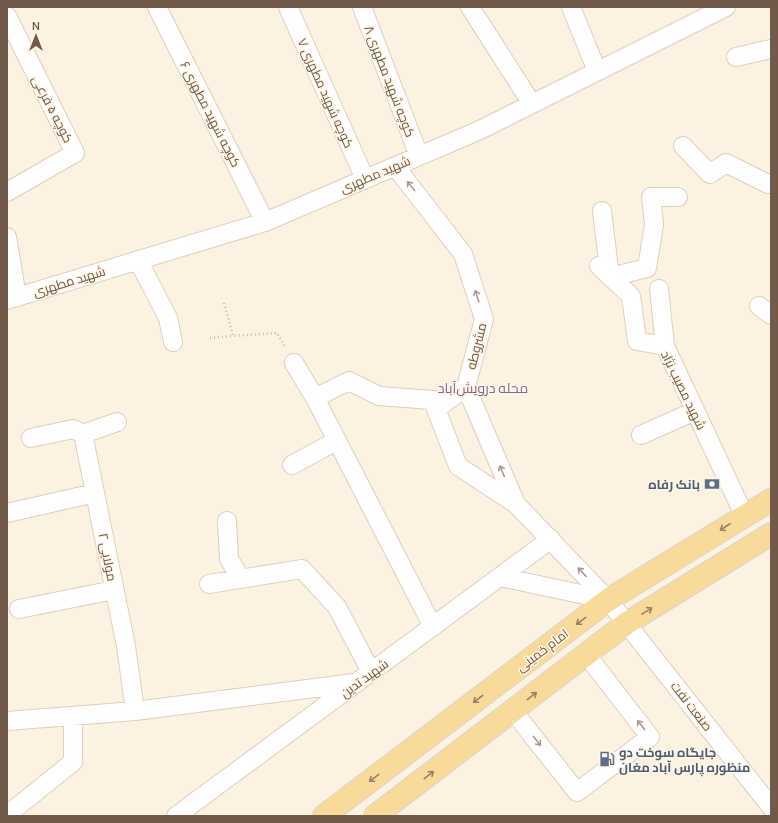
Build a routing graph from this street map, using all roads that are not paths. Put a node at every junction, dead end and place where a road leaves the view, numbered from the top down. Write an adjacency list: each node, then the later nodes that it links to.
1 (157, 7): 20 (street, کوچه شهید مطهری ۶)
2 (288, 7): 15 (street, کوچه شهید مطهری ۷)
3 (362, 7): 13 (street, کوچه شهید مطهری ۸)
4 (470, 7): 11 (street)
5 (571, 7): 10 (street)
6 (718, 9): 10 (street, شهید مطهری)
7 (7, 16): 17 (street, کوچه ۵ فرعی)
8 (771, 48): 9 (street)
9 (736, 57)
10 (597, 71): 11 (street, شهید مطهری)
11 (532, 104): 13 (street, شهید مطهری)
12 (683, 146): 16 (street)
13 (419, 156): 14 (street, شهید مطهری)
14 (395, 166): 15 (street, شهید مطهری); 29 (street, مشروطه, one-way to 14)
15 (365, 179): 20 (street, شهید مطهری)
16 (771, 183)
17 (7, 192)
18 (678, 197): 23 (street)
19 (602, 211): 23 (street)
20 (265, 222): 22 (street, شهید مطهری)
21 (7, 237): 25 (street)
22 (138, 260): 25 (street, شهید مطهری); 26 (street)
23 (605, 272): 27 (street, شهید مصیب نژاد)
24 (658, 289): 27 (street)
25 (12, 298)
26 (173, 342)
27 (665, 346): 32 (street, شهید مصیب نژاد)
28 (294, 363): 30 (street)
29 (466, 387): 31 (street); 41 (street, مشروطه, one-way to 29)
30 (315, 398): 31 (street); 37 (street)
31 (445, 401): 41 (street)
32 (695, 412): 35 (street); 43 (street, شهید مصیب نژاد)
33 (117, 422): 34 (street)
34 (83, 434): 36 (street); 39 (street, مولایی ۲)
35 (641, 435)
36 (31, 438)
37 (336, 440): 38 (street); 54 (street)
38 (292, 465)
39 (95, 493): 42 (street); 50 (street, مولایی ۲)
40 (771, 500): 43 (main road, امام خمینی)
41 (516, 504): 46 (street, مشروطه)
42 (7, 513)
43 (744, 515): 51 (main road, امام خمینی, one-way to 51)
44 (227, 521): 48 (street)
45 (771, 534): 53 (main road, one-way to 45)
46 (551, 539): 47 (street, شهید تدین); 51 (street, مشروطه, one-way to 46)
47 (501, 577): 51 (street); 54 (street, شهید تدین)
48 (241, 579): 49 (street); 56 (street)
49 (209, 584)
50 (114, 590): 52 (street); 58 (street, مولایی ۲)
51 (608, 600): 53 (street, صنعت نفت); 63 (main road, امام خمینی, one-way to 63)
52 (18, 609)
53 (627, 623): 55 (main road); 62 (street, صنعت نفت)
54 (433, 627): 56 (street, شهید تدین)
55 (586, 654): 59 (main road, one-way to 55); 59 (street, one-way to 55)
56 (371, 672): 57 (street, شهید تدین)
57 (356, 683): 58 (street); 65 (street, شهید تدین)
58 (135, 711): 60 (street)
59 (513, 711): 66 (main road, one-way to 59)
60 (72, 716): 61 (street); 64 (street)
61 (7, 721)
62 (771, 807)
63 (331, 814)
64 (7, 815)
65 (176, 816)
66 (376, 816)

